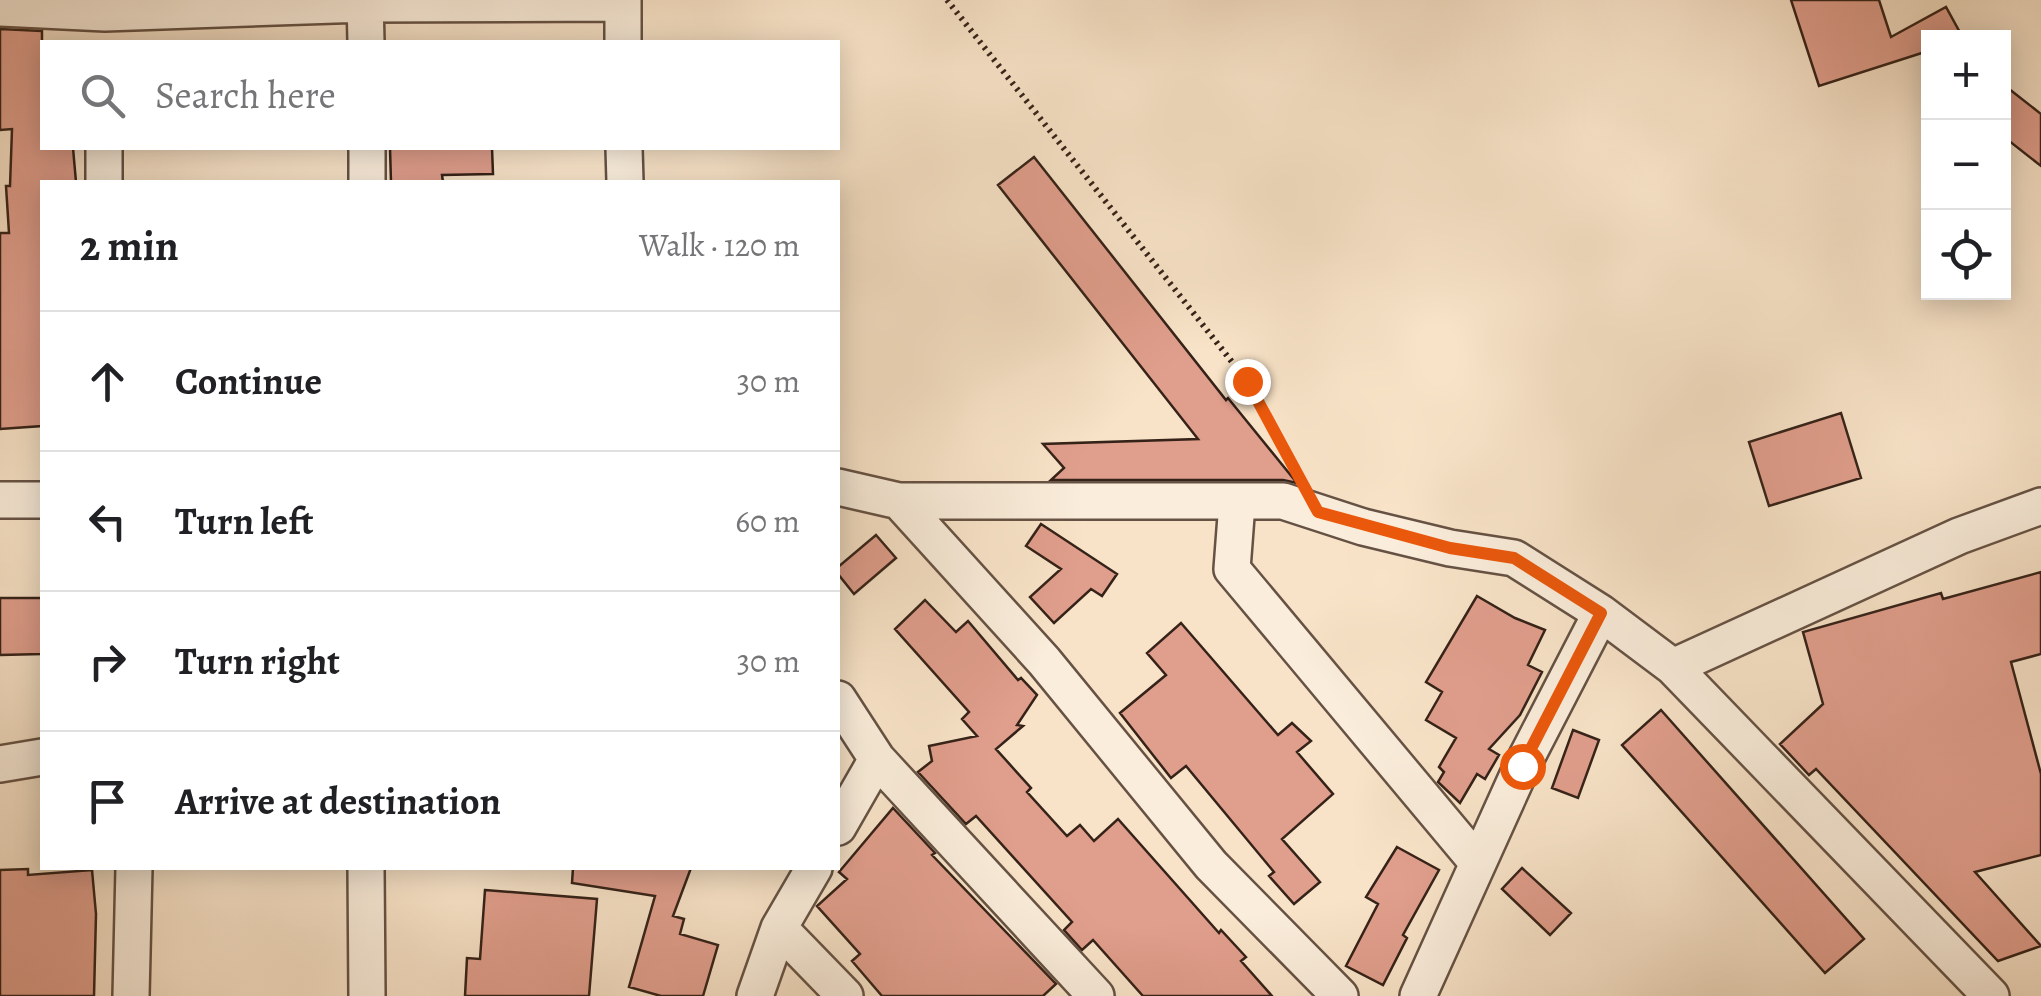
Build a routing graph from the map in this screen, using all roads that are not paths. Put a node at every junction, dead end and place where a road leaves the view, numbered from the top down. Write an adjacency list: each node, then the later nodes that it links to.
1 (623, 1): 2 (street); 6 (street)
2 (365, 2): 4 (street); 5 (street)
3 (0, 8): 4 (street)
4 (105, 18)
5 (366, 40)
6 (624, 40)
7 (104, 150): 10 (street)
8 (367, 150): 11 (street)
9 (624, 150): 12 (street)
10 (104, 180)
11 (367, 180)
12 (625, 180)
13 (840, 487): 16 (street)
14 (0, 500): 15 (street)
15 (40, 500)
16 (899, 501): 17 (street); 36 (street)
17 (1236, 503): 19 (street); 26 (street)
18 (2041, 506): 20 (street)
19 (1601, 613): 20 (street); 26 (street)
20 (1673, 667): 38 (street)
21 (840, 702): 23 (street)
22 (40, 757): 24 (street)
23 (876, 759): 25 (street); 35 (street)
24 (0, 764)
25 (840, 823)
26 (1477, 862): 37 (street)
27 (134, 870): 31 (street)
28 (366, 870): 32 (street)
29 (813, 870): 30 (street)
30 (779, 928): 33 (street); 34 (street)
31 (132, 996)
32 (367, 996)
33 (755, 996)
34 (845, 996)
35 (1096, 996)
36 (1340, 996)
37 (1418, 996)
38 (1991, 996)

